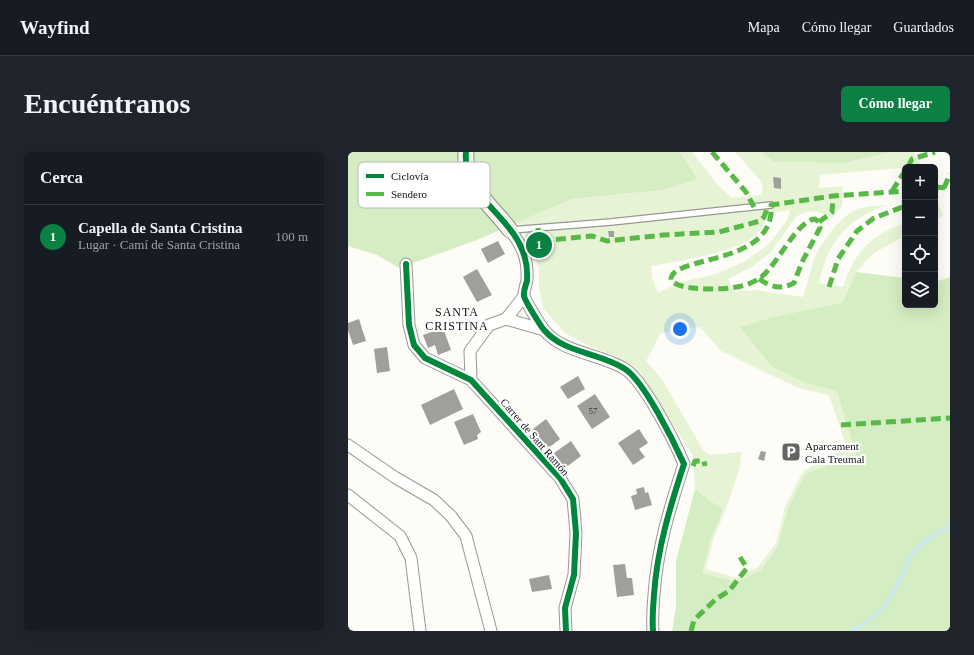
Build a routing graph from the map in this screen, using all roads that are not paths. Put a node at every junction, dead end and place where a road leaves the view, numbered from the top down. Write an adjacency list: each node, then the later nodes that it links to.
1 (466, 152): 2 (street)
2 (465, 162)
3 (771, 205): 5 (lane)
4 (490, 207): 5 (street)
5 (510, 230): 7 (street)
6 (406, 264): 10 (street)
7 (524, 296): 8 (street); 9 (street)
8 (506, 319): 9 (street); 10 (street)
9 (544, 330): 16 (street)
10 (471, 380): 15 (street, Carrer de Sant Ramón)
11 (348, 445): 14 (street)
12 (348, 495): 13 (street)
13 (420, 631)
14 (491, 631)
15 (566, 631)
16 (653, 631)

